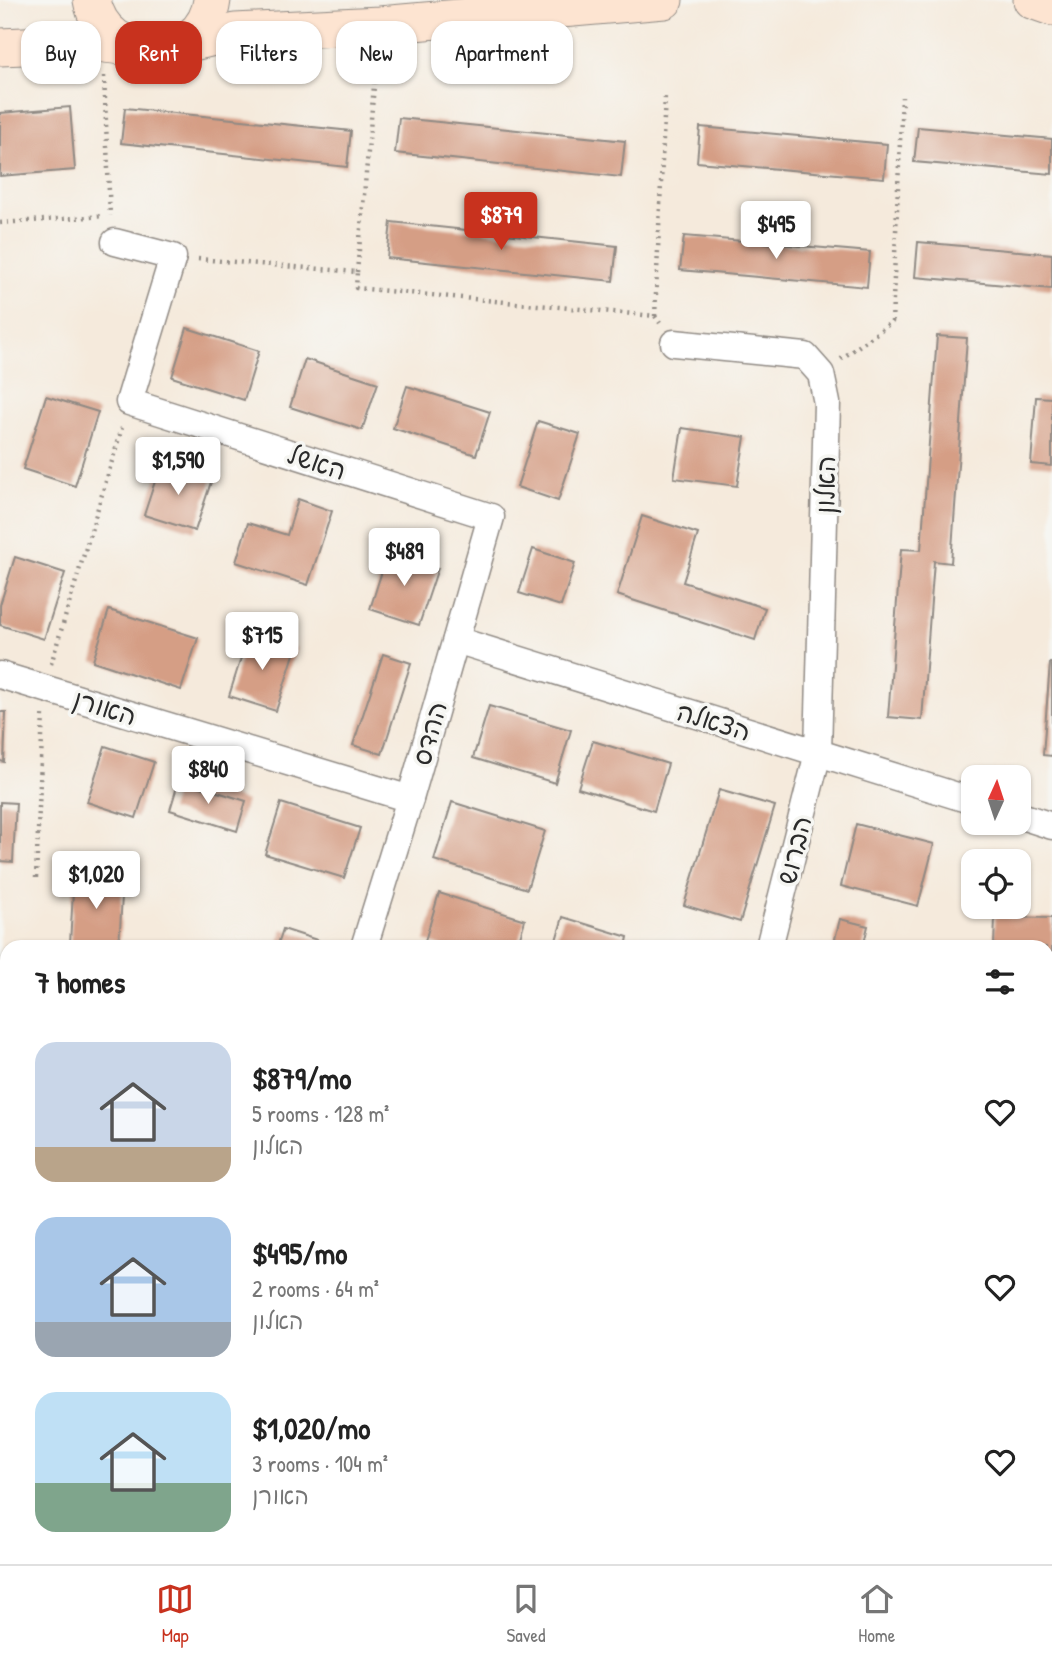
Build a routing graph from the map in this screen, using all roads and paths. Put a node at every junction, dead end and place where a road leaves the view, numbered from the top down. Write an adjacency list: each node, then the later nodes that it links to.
1 (92, 0): 7 (main road)
2 (212, 0): 6 (main road)
3 (664, 0): 8 (main road)
4 (1032, 0): 5 (main road)
5 (1052, 7)
6 (202, 24)
7 (115, 39)
8 (202, 40)
9 (115, 45): 10 (main road)
10 (0, 47)
11 (115, 84): 15 (path)
12 (374, 84): 19 (path)
13 (665, 94): 20 (path)
14 (902, 97): 22 (path)
15 (110, 216): 16 (path); 17 (path)
16 (0, 223)
17 (115, 242): 18 (street)
18 (173, 257): 19 (path); 23 (street)
19 (357, 272): 20 (path)
20 (655, 316): 21 (path)
21 (674, 342): 22 (street)
22 (821, 374): 28 (street, האלון)
23 (129, 402): 24 (street, האשל); 27 (path)
24 (491, 517): 25 (street, ההדס)
25 (456, 640): 28 (street, הצאלה); 30 (street, ההדס)
26 (0, 675): 27 (street, האורן)
27 (44, 689): 30 (street, האורן); 31 (path)
28 (818, 753): 29 (street, הצאלה); 33 (street, הברוש)
29 (961, 797)
30 (410, 799): 32 (street, ההדס)
31 (36, 878)
32 (366, 940)
33 (771, 940)

